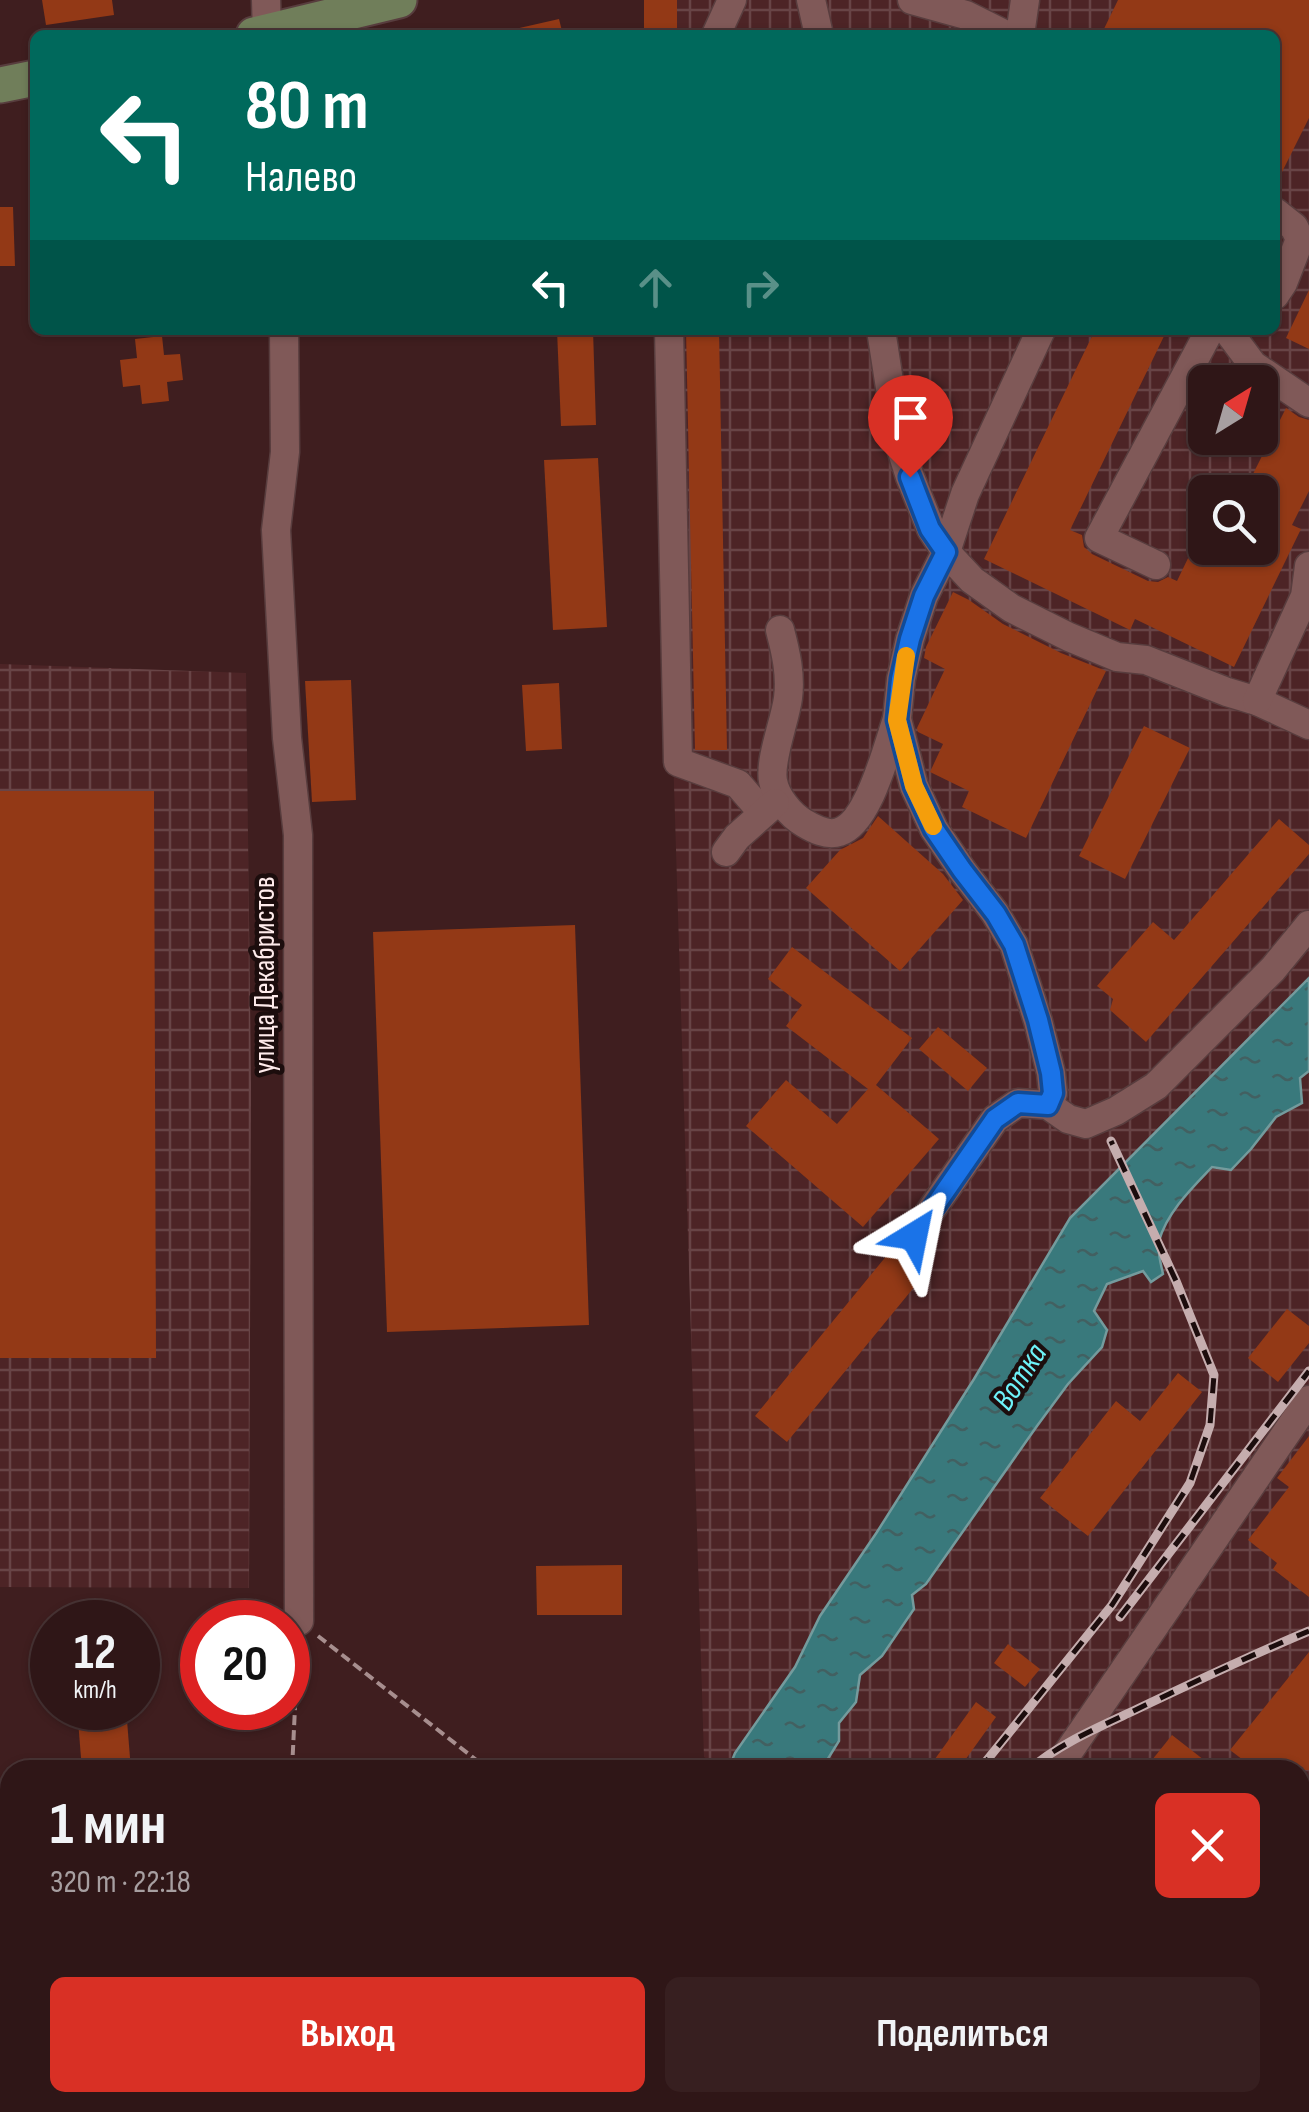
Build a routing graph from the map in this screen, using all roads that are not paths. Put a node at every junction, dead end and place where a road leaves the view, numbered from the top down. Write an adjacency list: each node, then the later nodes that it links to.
1 (399, 0): 6 (main road)
2 (732, 0): 7 (street)
3 (812, 0): 8 (street)
4 (912, 0): 9 (street)
5 (1025, 0): 10 (street)
6 (263, 26)
7 (718, 30)
8 (818, 30)
9 (995, 30)
10 (1021, 30)
11 (30, 79): 12 (main road)
12 (0, 85)
13 (1280, 216): 14 (street)
14 (1280, 288)
15 (284, 335): 35 (street, улица Декабристов)
16 (669, 335): 29 (street)
17 (882, 335): 22 (street)
18 (1039, 335): 22 (street)
19 (1227, 335): 23 (street)
20 (1231, 335): 21 (street)
21 (1309, 403)
22 (946, 552): 26 (street); 27 (street)
23 (1156, 565)
24 (1309, 566): 26 (street)
25 (780, 630): 29 (street)
26 (1257, 700): 28 (street)
27 (897, 720): 29 (street); 32 (street)
28 (1309, 725)
29 (771, 806): 30 (street)
30 (726, 852)
31 (1309, 925): 32 (street)
32 (1048, 1105): 33 (street)
33 (914, 1236)
34 (1309, 1400): 36 (street)
35 (298, 1600)
36 (1063, 1760)

